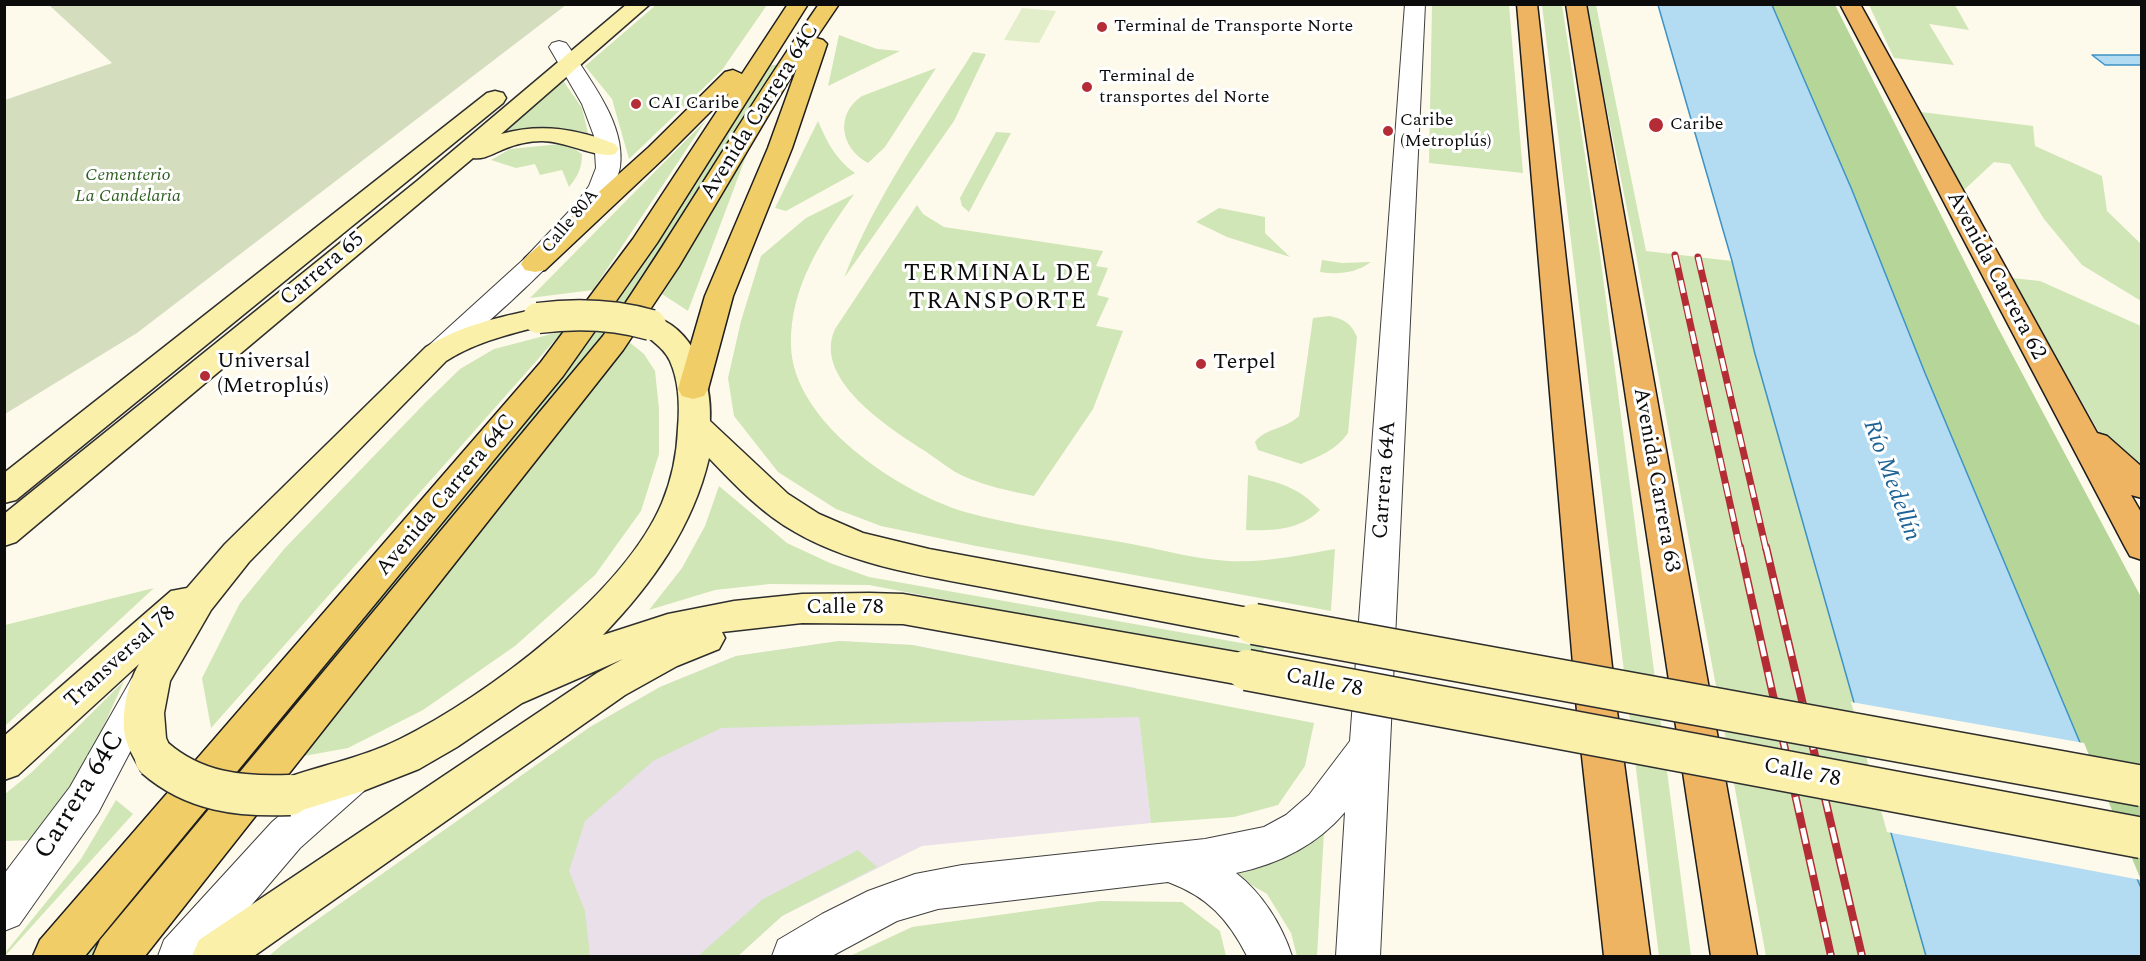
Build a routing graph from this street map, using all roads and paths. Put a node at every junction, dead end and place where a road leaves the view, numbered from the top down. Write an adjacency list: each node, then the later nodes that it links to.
1 (611, 4): 9 (main road, Carrera 65)
2 (640, 4): 9 (main road, Carrera 65)
3 (798, 4): 12 (main road); 34 (main road, Avenida Carrera 64C)
4 (829, 4): 15 (main road); 35 (main road, Avenida Carrera 64C)
5 (1415, 4): 27 (street, Carrera 64A)
6 (1527, 4): 41 (highway)
7 (1576, 4): 42 (highway, Avenida Carrera 63)
8 (1850, 4): 17 (highway, Avenida Carrera 62)
9 (564, 55): 10 (street, Calle 80A); 11 (main road, Carrera 65); 13 (main road, Carrera 65)
10 (607, 148): 11 (main road); 12 (street, Calle 80A)
11 (426, 186): 21 (main road, Carrera 65)
12 (535, 264): 14 (street)
13 (230, 311): 18 (main road); 20 (main road, Carrera 65)
14 (436, 354): 15 (main road, bridge); 23 (main road)
15 (693, 389): 16 (main road)
16 (696, 426): 26 (main road); 30 (main road, Calle 78, bridge)
17 (2079, 429): 19 (highway); 22 (highway, Avenida Carrera 62)
18 (4, 465)
19 (2142, 486)
20 (4, 491)
21 (4, 533)
22 (2142, 547)
23 (237, 553): 25 (main road); 28 (main road, Transversal 78)
24 (810, 608): 26 (main road, Calle 78); 31 (main road, Calle 78, bridge); 37 (main road)
25 (152, 678): 29 (main road, bridge); 33 (street, Carrera 64C)
26 (513, 690): 29 (main road)
27 (1369, 746): 32 (street); 40 (street, Carrera 64A)
28 (4, 762)
29 (350, 779): 36 (street)
30 (2142, 786)
31 (2142, 838)
32 (1167, 862): 38 (street); 39 (street)
33 (4, 910)
34 (56, 957)
35 (116, 957)
36 (180, 957)
37 (215, 957)
38 (794, 957)
39 (1270, 957)
40 (1358, 957)
41 (1627, 957)
42 (1734, 957)

